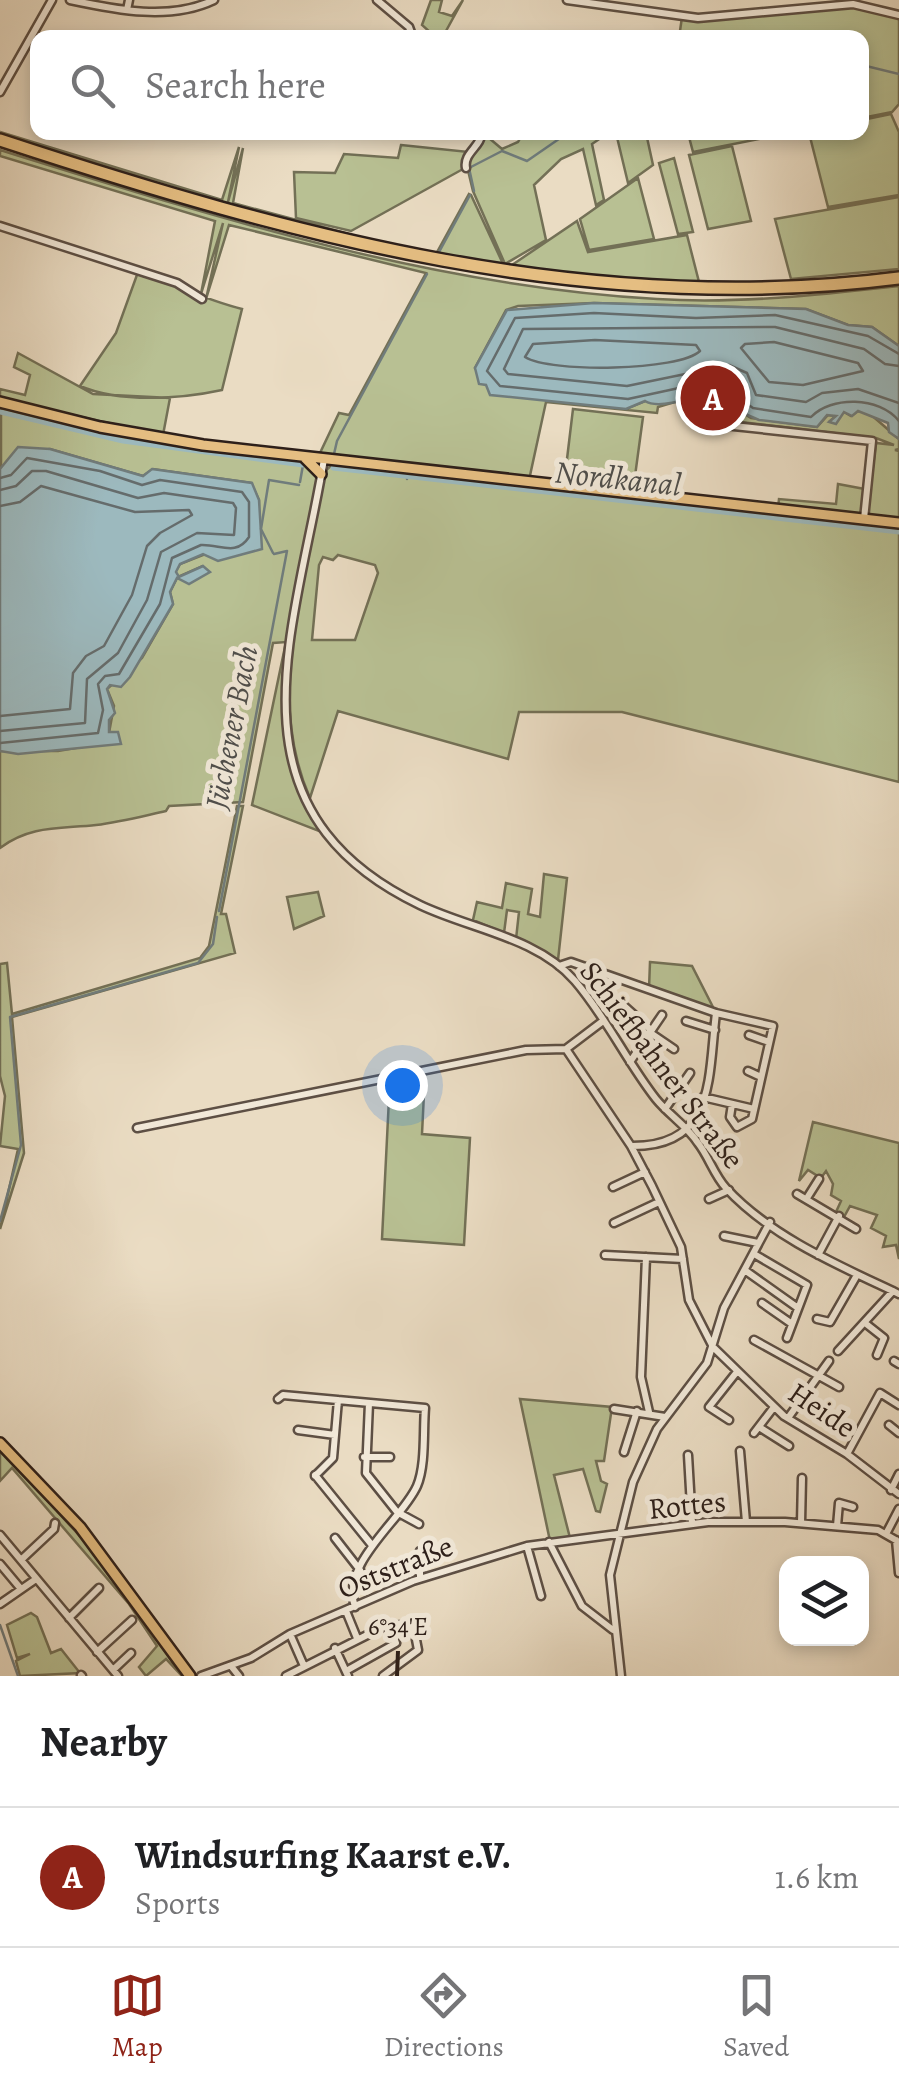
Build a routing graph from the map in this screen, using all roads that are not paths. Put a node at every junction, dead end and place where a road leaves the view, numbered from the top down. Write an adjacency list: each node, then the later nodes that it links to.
1 (52, 0): 9 (street)
2 (70, 0): 7 (street)
3 (129, 0): 7 (street)
4 (214, 0): 7 (street)
5 (377, 0): 10 (street)
6 (566, 0): 8 (street)
7 (127, 10)
8 (899, 15)
9 (35, 30)
10 (410, 30)
11 (30, 39): 12 (street)
12 (0, 92)
13 (481, 140): 15 (street)
14 (0, 143): 17 (highway)
15 (466, 168)
16 (0, 226): 18 (street)
17 (899, 281)
18 (202, 299)
19 (0, 402): 21 (main road)
20 (723, 421): 24 (street)
21 (298, 456): 22 (main road); 23 (main road)
22 (328, 459): 23 (street, Schiefbahner Straße); 24 (main road)
23 (322, 474): 26 (street, Schiefbahner Straße)
24 (864, 519): 25 (main road)
25 (899, 523)
26 (559, 966): 27 (street); 30 (street, Schiefbahner Straße)
27 (716, 1012): 33 (street); 35 (street)
28 (662, 1014): 32 (street)
29 (635, 1020): 32 (street)
30 (603, 1021): 37 (street); 38 (street, Schiefbahner Straße)
31 (688, 1021): 33 (street)
32 (651, 1030): 36 (street); 38 (street)
33 (715, 1034): 42 (street)
34 (749, 1035): 35 (street)
35 (769, 1042): 41 (street)
36 (674, 1049)
37 (566, 1050): 46 (street); 48 (street, Heide)
38 (630, 1062): 44 (street, Schiefbahner Straße)
39 (748, 1071): 41 (street)
40 (690, 1074): 44 (street)
41 (761, 1077): 45 (street)
42 (704, 1097): 43 (street); 47 (street)
43 (732, 1104): 45 (street); 45 (street)
44 (665, 1109): 47 (street, Schiefbahner Straße)
45 (754, 1109)
46 (137, 1128)
47 (689, 1131): 48 (street); 52 (street, Schiefbahner Straße)
48 (631, 1146): 49 (street, Heide)
49 (644, 1172): 51 (street); 56 (street, Heide)
50 (819, 1179): 54 (street)
51 (613, 1188)
52 (728, 1190): 55 (street, Schiefbahner Straße); 59 (street, Schiefbahner Straße)
53 (797, 1194): 54 (street)
54 (807, 1198): 57 (street)
55 (709, 1200)
56 (659, 1202): 58 (street); 66 (street, Heide)
57 (839, 1216): 60 (street); 63 (street)
58 (614, 1222)
59 (770, 1222): 62 (street); 63 (street, Schiefbahner Straße)
60 (856, 1229)
61 (724, 1236): 62 (street)
62 (756, 1248): 67 (street); 71 (street)
63 (818, 1254): 68 (street, Schiefbahner Straße)
64 (605, 1255): 65 (street)
65 (646, 1257): 66 (street); 95 (street)
66 (683, 1259): 76 (street, Heide)
67 (746, 1270): 71 (street); 75 (street)
68 (857, 1275): 69 (street, Schiefbahner Straße); 72 (street)
69 (896, 1293): 73 (street)
70 (762, 1303): 74 (street)
71 (798, 1308): 74 (street)
72 (817, 1319)
73 (865, 1323): 80 (street); 81 (street)
74 (792, 1324): 77 (street)
75 (717, 1330): 76 (street); 79 (street)
76 (706, 1332): 79 (street, Heide)
77 (787, 1338)
78 (754, 1340): 86 (street)
79 (713, 1347): 82 (street, Heide); 84 (street)
80 (838, 1351)
81 (877, 1355)
82 (723, 1359): 84 (street); 85 (street, Heide)
83 (829, 1361): 86 (street)
84 (708, 1363): 96 (street)
85 (736, 1372): 92 (street, Heide); 98 (street)
86 (818, 1376): 87 (street); 97 (street)
87 (838, 1387)
88 (278, 1399): 89 (street)
89 (338, 1400): 90 (street); 102 (street)
90 (369, 1403): 109 (street); 117 (street)
91 (899, 1405): 107 (street)
92 (774, 1407): 97 (street, Heide); 104 (street)
93 (614, 1409): 94 (street)
94 (636, 1411): 95 (street); 106 (street)
95 (649, 1412): 96 (street)
96 (665, 1418): 126 (street)
97 (788, 1418): 107 (street, Heide)
98 (729, 1420)
99 (888, 1425): 101 (street)
100 (298, 1430): 102 (street)
101 (899, 1432)
102 (335, 1435): 130 (street)
103 (0, 1442): 160 (main road)
104 (789, 1446)
105 (740, 1451): 119 (street)
106 (624, 1452)
107 (847, 1454): 113 (street, Heide)
108 (688, 1456): 122 (street)
109 (364, 1457): 110 (street); 117 (street)
110 (390, 1458)
111 (899, 1474): 113 (street)
112 (802, 1478): 120 (street)
113 (890, 1490): 114 (street, Heide)
114 (899, 1494)
115 (853, 1507): 123 (street)
116 (899, 1510): 124 (street)
117 (397, 1512): 121 (street); 130 (street)
118 (55, 1522): 133 (street)
119 (746, 1522): 120 (street, Rottes); 122 (street, Rottes)
120 (801, 1523): 123 (street, Rottes)
121 (419, 1524)
122 (692, 1524): 126 (street, Rottes)
123 (837, 1526): 124 (street, Rottes)
124 (887, 1532): 128 (street, Rottes)
125 (0, 1535): 133 (street)
126 (618, 1536): 129 (street, Oststraße); 150 (street, Rottes)
127 (335, 1538): 135 (street)
128 (897, 1540): 136 (street)
129 (549, 1542): 131 (street, Oststraße); 150 (street)
130 (372, 1544): 135 (street)
131 (527, 1546): 137 (street, Oststraße); 141 (street)
132 (420, 1551): 137 (street)
133 (21, 1560): 138 (street)
134 (0, 1564): 140 (street)
135 (360, 1571): 143 (street)
136 (899, 1572)
137 (420, 1578): 143 (street, Oststraße)
138 (36, 1579): 140 (street); 145 (street)
139 (99, 1588): 145 (street)
140 (21, 1589): 142 (street)
141 (541, 1596)
142 (0, 1604)
143 (354, 1607): 144 (street, Oststraße)
144 (346, 1611): 151 (street, Oststraße); 152 (street)
145 (69, 1618): 154 (street)
146 (132, 1620): 154 (street)
147 (388, 1624): 148 (street); 152 (street); 159 (street)
148 (412, 1624): 149 (street); 164 (street)
149 (423, 1624)
150 (614, 1630): 165 (street, Rottes)
151 (290, 1634): 156 (street, Oststraße); 157 (street)
152 (357, 1638): 153 (street)
153 (335, 1648): 157 (street); 159 (street)
154 (98, 1652): 158 (street)
155 (131, 1653): 158 (street)
156 (231, 1666): 161 (street, Oststraße); 162 (street)
157 (304, 1666): 163 (street)
158 (115, 1673)
159 (347, 1674)
160 (190, 1676)
161 (201, 1676)
162 (239, 1676)
163 (286, 1676)
164 (383, 1676)
165 (621, 1676)

